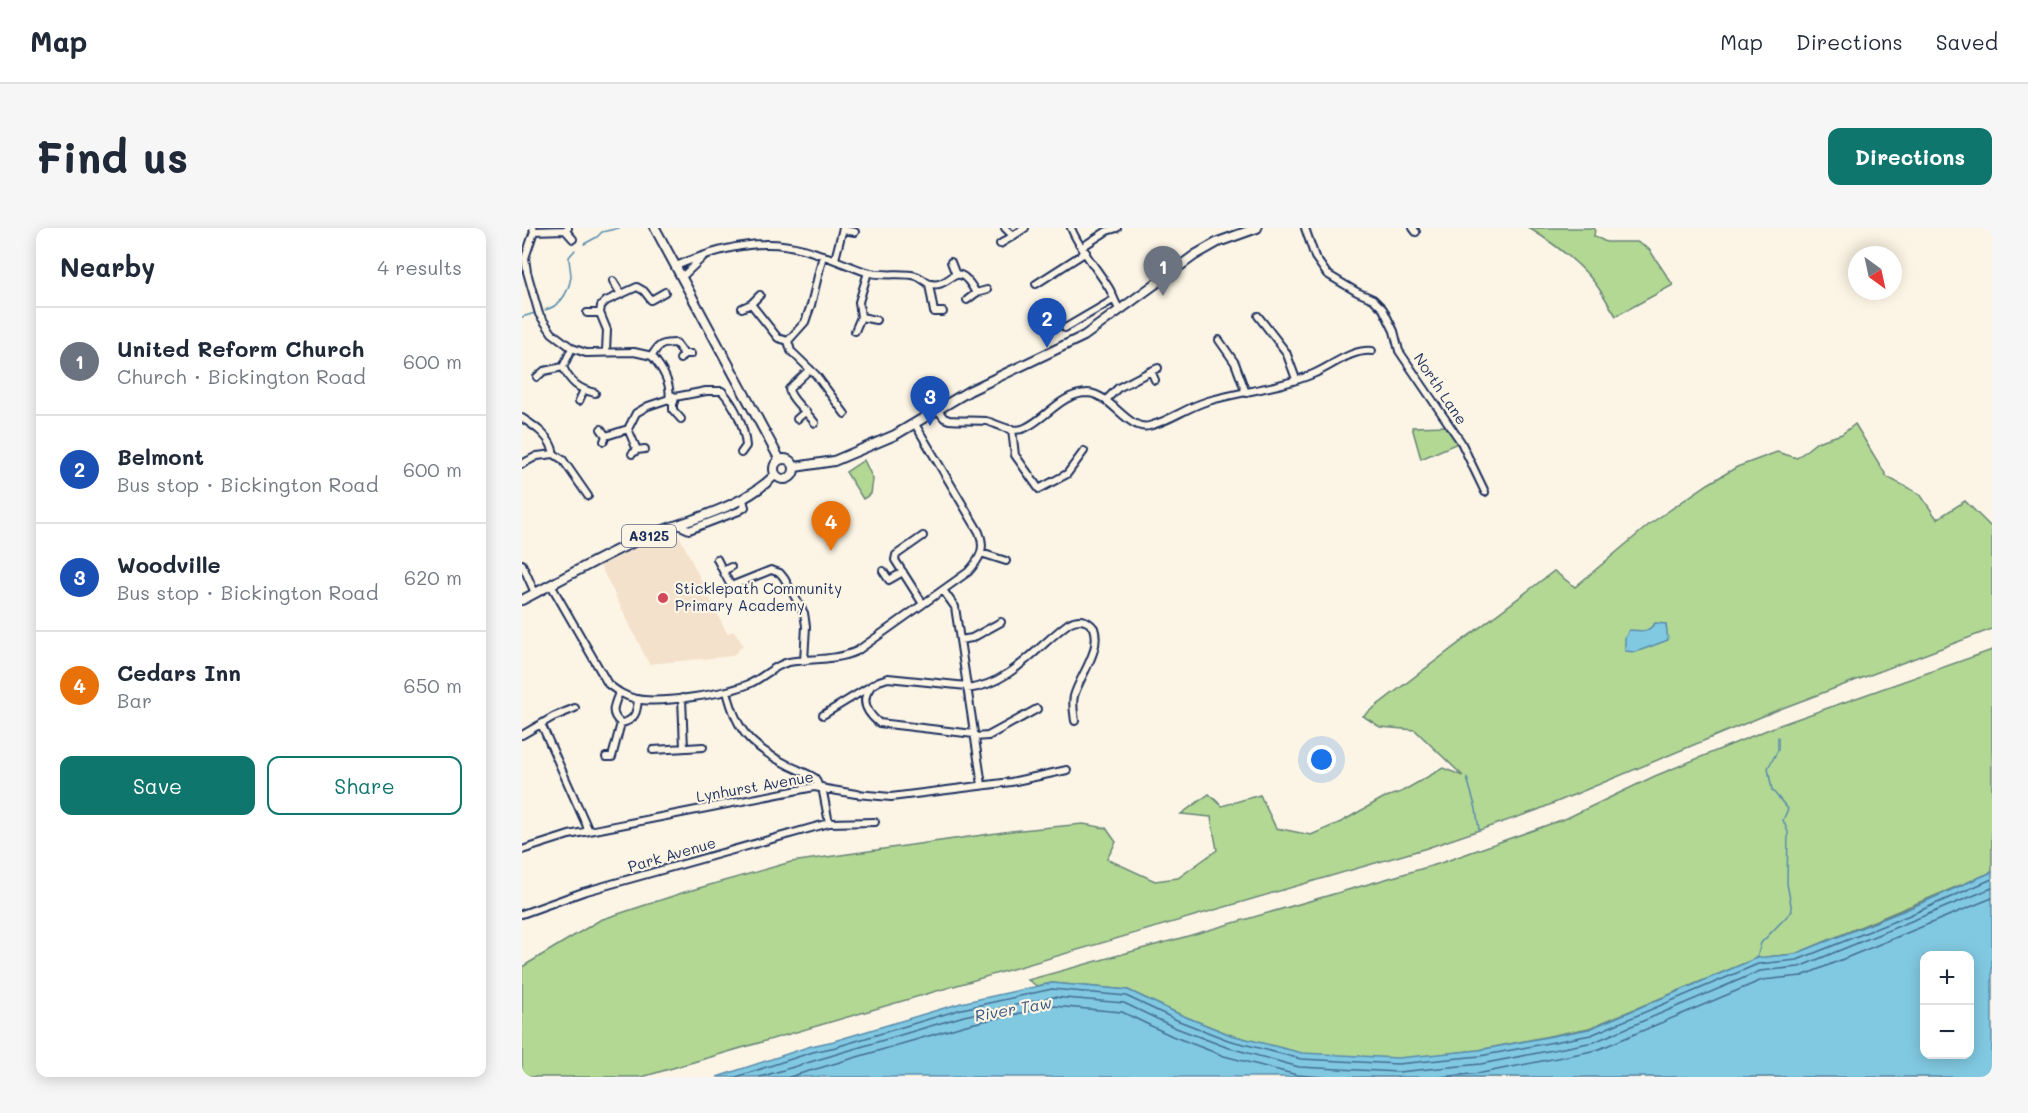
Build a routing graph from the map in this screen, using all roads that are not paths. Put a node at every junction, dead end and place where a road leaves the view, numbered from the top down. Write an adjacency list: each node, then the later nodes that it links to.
1 (655, 228): 22 (main road)
2 (1005, 228): 13 (street)
3 (1025, 228): 13 (street)
4 (1071, 228): 16 (street)
5 (1118, 228): 16 (street)
6 (1257, 228): 40 (main road)
7 (1305, 228): 96 (street, North Lane)
8 (533, 229): 9 (street); 19 (street)
9 (553, 229): 10 (street)
10 (567, 229): 14 (street)
11 (843, 229): 12 (street); 20 (street)
12 (855, 232)
13 (1013, 236): 15 (street)
14 (573, 239)
15 (1000, 244)
16 (1084, 250): 29 (street); 37 (street)
17 (705, 255): 18 (street); 22 (street); 25 (street)
18 (823, 255): 20 (street); 52 (street)
19 (523, 258): 53 (street)
20 (835, 259): 23 (street)
21 (951, 262): 24 (street)
22 (676, 266): 25 (main road)
23 (867, 272): 28 (street); 46 (street)
24 (956, 275): 28 (street); 33 (street)
25 (682, 277): 92 (main road)
26 (640, 279): 30 (street)
27 (613, 281): 34 (street)
28 (929, 284): 41 (street)
29 (1036, 284)
30 (637, 287): 32 (street); 34 (street)
31 (987, 290): 33 (street)
32 (665, 292)
33 (976, 293): 36 (street)
34 (621, 294): 44 (street)
35 (760, 295): 38 (street)
36 (967, 300)
37 (1113, 300): 40 (street); 49 (street)
38 (751, 304): 39 (street); 52 (street)
39 (742, 308)
40 (1120, 310): 74 (main road)
41 (934, 312): 42 (street); 47 (street)
42 (943, 312)
43 (586, 313): 44 (street)
44 (600, 314): 54 (street)
45 (1257, 316): 65 (street)
46 (861, 317): 48 (street); 50 (street)
47 (927, 317)
48 (876, 320)
49 (1065, 328)
50 (855, 331)
51 (1219, 340): 69 (street)
52 (788, 341): 61 (street)
53 (572, 348): 54 (street); 59 (street)
54 (606, 351): 56 (street)
55 (1372, 351): 65 (street)
56 (652, 356): 57 (street); 70 (street)
57 (685, 356)
58 (540, 363): 62 (street)
59 (563, 367): 62 (street); 67 (street)
60 (1158, 368): 63 (street)
61 (810, 369): 73 (street); 75 (street)
62 (544, 371): 64 (street)
63 (1151, 371): 66 (street); 71 (street)
64 (537, 377)
65 (1296, 379): 69 (street)
66 (1155, 380)
67 (584, 390): 68 (street); 72 (street)
68 (595, 393)
69 (1246, 393): 71 (street)
70 (672, 398): 80 (street); 84 (street); 86 (street)
71 (1106, 400): 85 (street)
72 (579, 401)
73 (838, 405): 76 (street); 77 (street)
74 (937, 409): 82 (main road); 85 (street)
75 (806, 411): 79 (street); 81 (street)
76 (831, 411)
77 (845, 414)
78 (522, 418): 91 (street)
79 (797, 419)
80 (682, 421)
81 (815, 423)
82 (915, 424): 94 (main road); 99 (street)
83 (601, 429): 84 (street)
84 (628, 429): 88 (street)
85 (1012, 429): 89 (street)
86 (746, 446): 87 (street); 90 (street)
87 (754, 447)
88 (638, 451)
89 (1084, 451)
90 (741, 453)
91 (554, 454): 93 (street); 97 (street)
92 (780, 460): 94 (main road); 95 (main road)
93 (522, 464)
94 (795, 467): 95 (main road)
95 (776, 475): 108 (main road, A3125)
96 (1485, 492)
97 (588, 496)
98 (923, 536): 106 (street)
99 (981, 554): 101 (street); 110 (street)
100 (717, 559): 104 (street)
101 (1006, 561)
102 (522, 564): 111 (street)
103 (731, 567): 104 (street)
104 (723, 571): 116 (street)
105 (884, 571): 107 (street)
106 (903, 572): 107 (street); 113 (street)
107 (889, 580): 109 (street)
108 (551, 585): 111 (main road, A3125); 120 (street)
109 (894, 587)
110 (943, 590): 113 (street); 115 (street)
111 (535, 593): 112 (main road, A3125)
112 (522, 600)
113 (923, 604): 116 (street)
114 (1001, 622): 115 (street)
115 (960, 640): 118 (street)
116 (804, 661): 119 (street)
117 (872, 685): 118 (street); 125 (street); 130 (street)
118 (967, 688): 126 (street); 130 (street)
119 (727, 691): 121 (street); 136 (street)
120 (619, 693): 122 (street); 127 (street)
121 (682, 698): 122 (street); 132 (street)
122 (638, 699): 127 (street)
123 (575, 708): 128 (street)
124 (1037, 709): 130 (street)
125 (823, 715)
126 (1074, 721)
127 (621, 723): 134 (street)
128 (540, 725): 129 (street); 142 (street)
129 (522, 735)
130 (974, 736): 137 (street)
131 (703, 747): 132 (street)
132 (684, 748): 133 (street)
133 (653, 750)
134 (606, 757)
135 (1066, 770): 137 (street, Lynhurst Avenue)
136 (804, 773): 138 (street); 139 (street)
137 (982, 785): 138 (street, Lynhurst Avenue)
138 (820, 787): 139 (street, Lynhurst Avenue); 141 (street)
139 (805, 788): 142 (street, Lynhurst Avenue)
140 (874, 822): 141 (street, Park Avenue)
141 (829, 823): 144 (street, Park Avenue)
142 (589, 831): 143 (street, Lynhurst Avenue)
143 (522, 850)
144 (522, 914)

